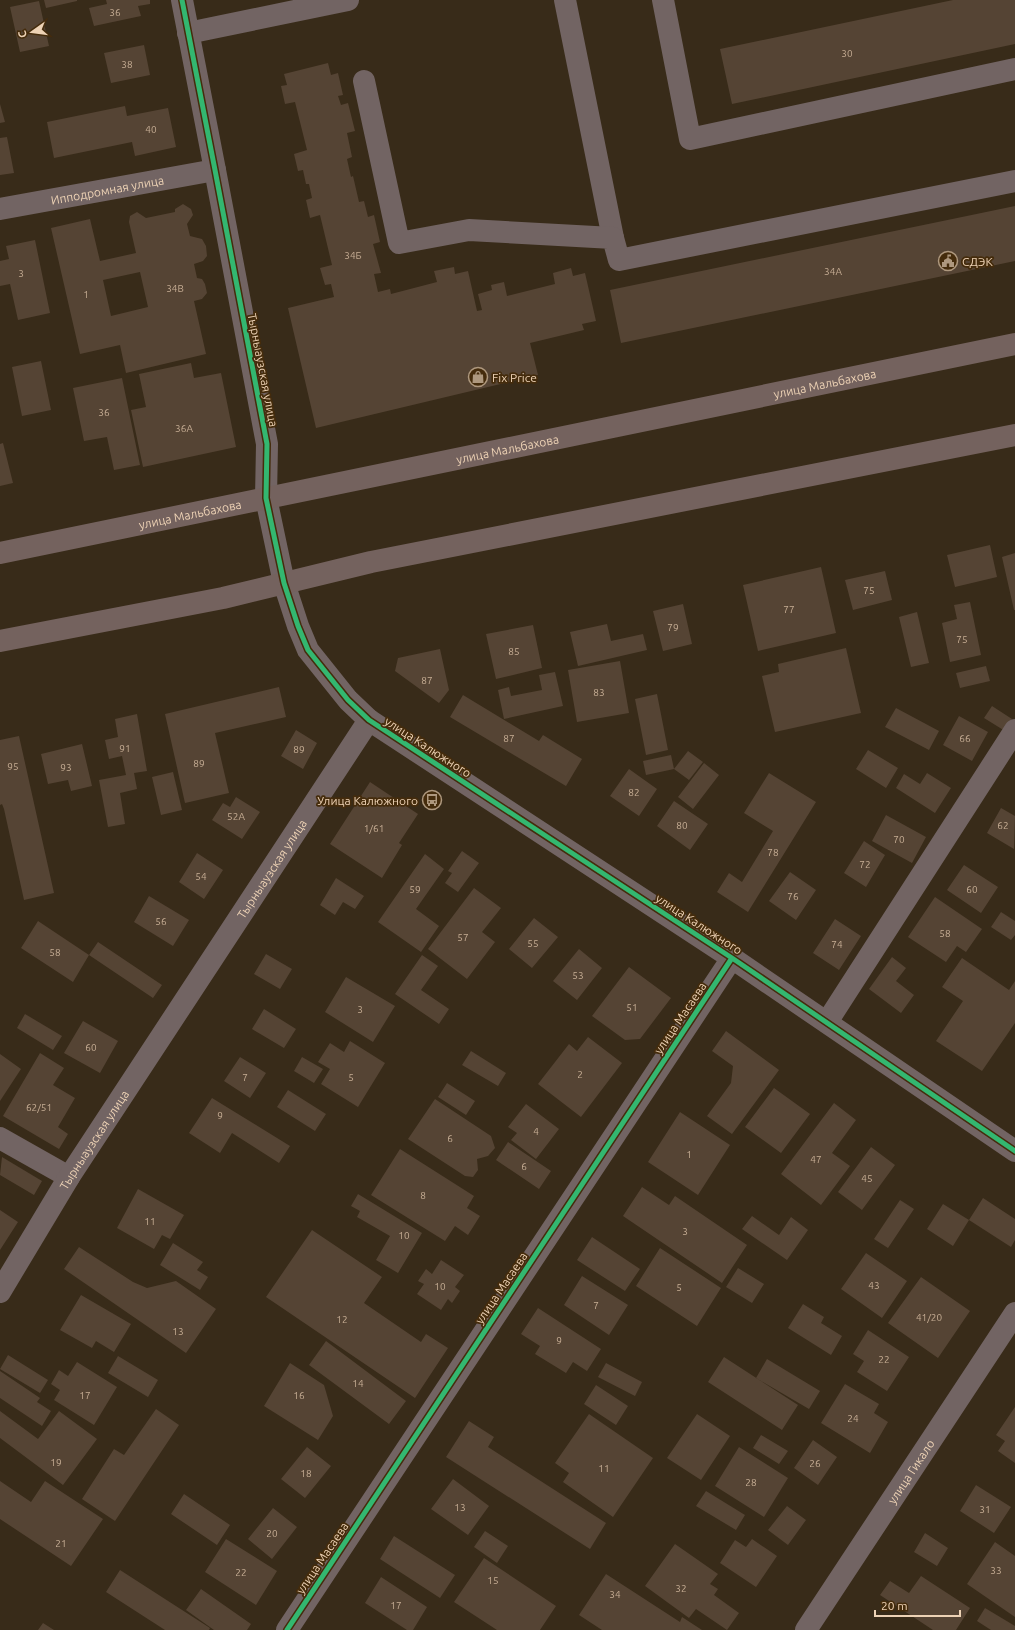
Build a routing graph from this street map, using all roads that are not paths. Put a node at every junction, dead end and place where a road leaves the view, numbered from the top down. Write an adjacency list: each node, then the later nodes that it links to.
1 (182, 0): 5 (street, Тырныаузская улица)
2 (348, 0): 5 (street)
3 (565, 0): 11 (street)
4 (663, 0): 6 (street)
5 (188, 33): 8 (street, Тырныаузская улица)
6 (1015, 69)
7 (364, 81): 11 (street)
8 (215, 170): 10 (street, Ипподромная улица); 14 (street, Тырныаузская улица)
9 (1015, 182): 11 (street)
10 (0, 209)
11 (613, 238)
12 (1015, 344): 14 (main road, улица Мальбахова)
13 (1015, 435): 16 (main road)
14 (266, 498): 15 (main road, улица Мальбахова); 16 (street, Тырныаузская улица)
15 (0, 552)
16 (284, 583): 17 (main road); 18 (street, Тырныаузская улица)
17 (0, 641)
18 (369, 720): 20 (street, улица Калюжного); 24 (street, Тырныаузская улица)
19 (1015, 730): 21 (street)
20 (732, 958): 21 (street, улица Калюжного); 27 (street, улица Масаева)
21 (827, 1022): 23 (street, улица Калюжного)
22 (0, 1138): 24 (street)
23 (1015, 1151)
24 (69, 1177): 25 (street, Тырныаузская улица)
25 (0, 1292)
26 (1015, 1313): 28 (street, улица Гикало)
27 (287, 1630)
28 (806, 1630)

